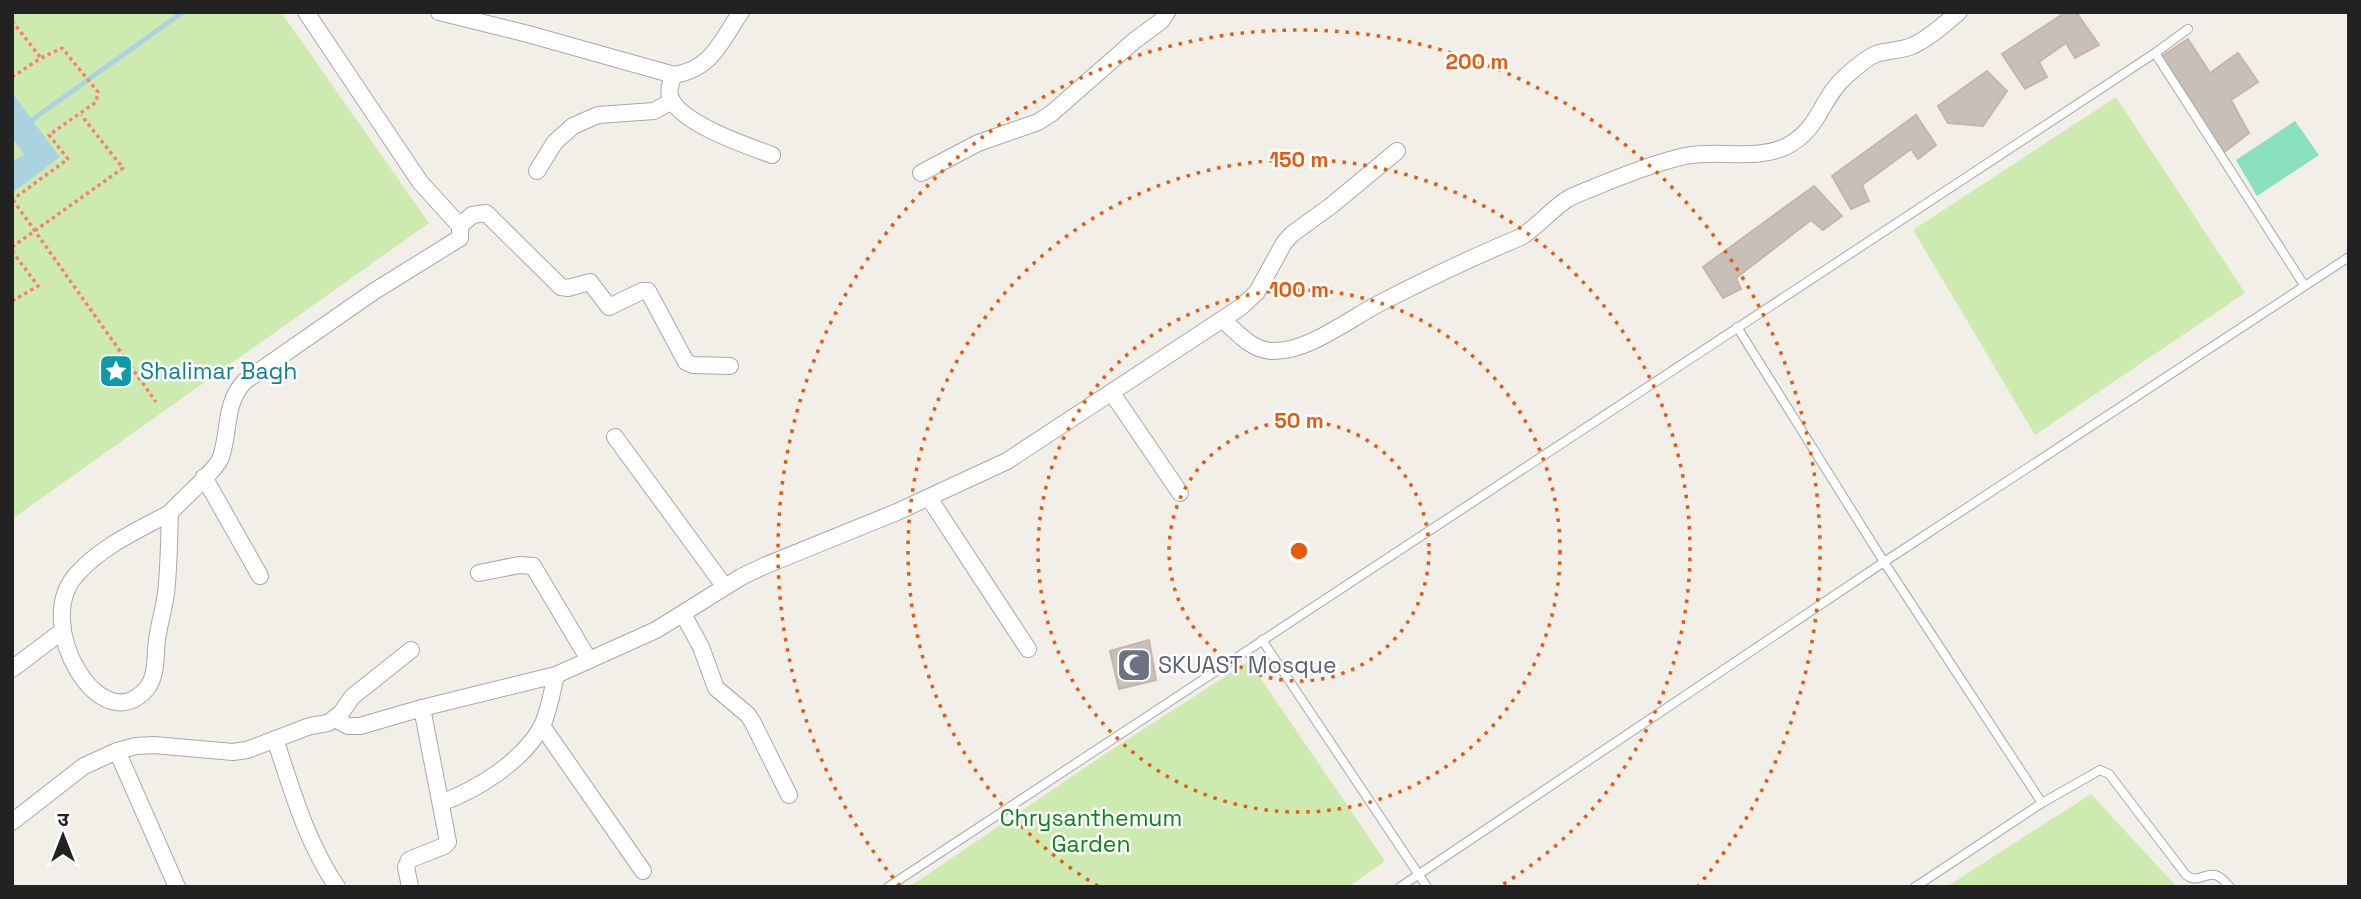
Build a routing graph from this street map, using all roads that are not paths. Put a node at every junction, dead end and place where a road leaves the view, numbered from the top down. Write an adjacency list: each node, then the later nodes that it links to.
1 (306, 12): 14 (street)
2 (439, 12): 8 (street)
3 (741, 12): 8 (street)
4 (1167, 12): 13 (street)
5 (1959, 12): 17 (street)
6 (2188, 29): 7 (lane)
7 (2155, 53): 16 (lane); 18 (lane)
8 (674, 75): 9 (street)
9 (672, 101): 11 (street); 12 (street)
10 (1397, 151): 17 (street)
11 (772, 155)
12 (537, 171)
13 (921, 173)
14 (460, 226): 19 (street); 22 (street)
15 (2349, 257): 16 (lane)
16 (2304, 285): 26 (lane)
17 (1223, 320): 20 (street)
18 (1737, 327): 26 (lane); 32 (lane)
19 (730, 366)
20 (1112, 393): 23 (street); 24 (street)
21 (615, 437): 29 (street)
22 (204, 477): 25 (street); 28 (street)
23 (1180, 493)
24 (929, 498): 29 (street); 33 (street)
25 (170, 513): 31 (street); 31 (street)
26 (1884, 562): 45 (lane); 48 (lane)
27 (478, 573): 35 (street)
28 (260, 576)
29 (725, 587): 30 (street)
30 (683, 614): 35 (street); 43 (street)
31 (61, 632): 36 (street)
32 (1262, 640): 48 (lane); 52 (lane)
33 (1028, 649)
34 (411, 650): 39 (street)
35 (589, 660): 37 (street)
36 (12, 669)
37 (556, 675): 38 (street); 40 (street)
38 (422, 708): 39 (street); 44 (street)
39 (335, 719): 41 (street)
40 (542, 726): 44 (street); 47 (street)
41 (275, 739): 42 (street); 50 (street)
42 (117, 751): 46 (street); 49 (street)
43 (789, 795)
44 (441, 803): 51 (street)
45 (2042, 803): 55 (lane); 56 (lane)
46 (12, 822)
47 (643, 871)
48 (1418, 874): 53 (lane); 54 (lane)
49 (177, 887)
50 (337, 887)
51 (410, 887)
52 (888, 887)
53 (1400, 887)
54 (1427, 887)
55 (1915, 887)
56 (2230, 887)

